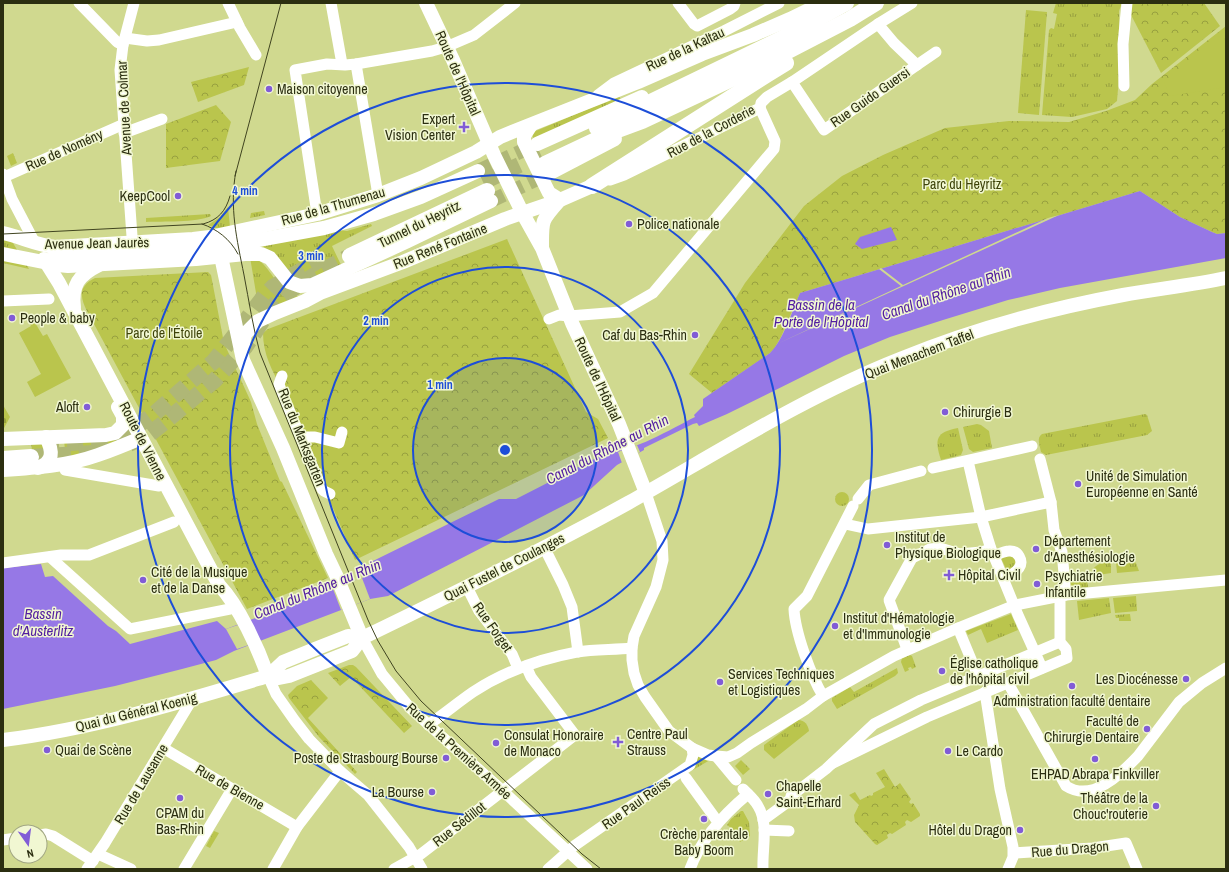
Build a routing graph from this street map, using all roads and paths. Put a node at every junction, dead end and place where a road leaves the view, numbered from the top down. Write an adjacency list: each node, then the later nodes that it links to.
1 (80, 3): 19 (street)
2 (134, 3): 19 (street, Avenue de Colmar)
3 (228, 3): 17 (street)
4 (331, 3): 23 (street)
5 (426, 3): 20 (main road, Route de l'Hôpital)
6 (514, 3): 20 (street)
7 (678, 3): 8 (street)
8 (735, 3)
9 (779, 3): 28 (street, Rue de la Kaltau)
10 (823, 3): 28 (main road, Rue de la Thumenau)
11 (832, 3): 34 (main road)
12 (846, 3): 34 (highway)
13 (876, 3): 16 (highway)
14 (912, 3): 18 (street, Rue de la Corderie)
15 (1127, 3): 27 (street)
16 (850, 19): 34 (highway); 37 (highway)
17 (237, 22): 19 (street); 22 (street)
18 (878, 24): 25 (street, Rue Guido Guersi); 26 (street, Rue de la Corderie)
19 (124, 41): 32 (street, Avenue de Colmar)
20 (446, 47): 24 (street); 33 (main road, Route de l'Hôpital)
21 (936, 52): 25 (street)
22 (256, 55)
23 (342, 64): 24 (street); 40 (street)
24 (356, 64): 38 (street)
25 (917, 64): 26 (street, Rue Guido Guersi)
26 (792, 82): 29 (street, Rue de la Corderie)
27 (1124, 86)
28 (594, 99): 31 (main road, Rue de la Thumenau)
29 (760, 108): 37 (street, Rue de la Corderie); 58 (street)
30 (162, 119): 32 (street, Rue de Nomény)
31 (532, 125): 33 (main road, Rue de la Thumenau); 39 (main road)
32 (124, 128): 35 (street, Rue de Nomény); 47 (street, Avenue de Colmar)
33 (489, 144): 38 (main road, Rue de la Thumenau); 41 (main road, Route de l'Hôpital)
34 (543, 159)
35 (4, 175): 44 (street)
36 (485, 186): 45 (main road); 48 (highway, Tunnel du Heyritz); 49 (main road)
37 (592, 186): 39 (main road, Rue de la Corderie)
38 (378, 195): 40 (main road, Rue de la Thumenau)
39 (560, 200): 41 (main road, Rue René Fontaine); 46 (main road)
40 (317, 214): 45 (main road, Rue de la Thumenau)
41 (523, 214): 46 (main road, Route de l'Hôpital); 54 (main road, Rue René Fontaine)
42 (3, 233): 44 (main road, Avenue Jean Jaurès)
43 (193, 239): 45 (main road, Rue de la Thumenau); 47 (main road, Avenue Jean Jaurès)
44 (35, 243): 47 (main road, Avenue Jean Jaurès); 51 (main road, Route de Vienne)
45 (216, 247): 47 (main road, Avenue Jean Jaurès); 49 (main road); 60 (main road)
46 (542, 248): 58 (main road, Route de l'Hôpital)
47 (129, 251): 51 (main road, Avenue Jean Jaurès); 52 (main road, Avenue Jean Jaurès)
48 (348, 252)
49 (253, 253): 54 (main road)
50 (3, 254): 51 (main road, Avenue Jean Jaurès)
51 (46, 263): 52 (main road, Avenue Jean Jaurès); 57 (main road, Route de Vienne)
52 (100, 264): 57 (main road)
53 (1221, 279): 79 (main road, Quai Menachem Taffel)
54 (320, 293): 60 (main road)
55 (49, 299): 56 (street)
56 (3, 301)
57 (75, 312): 61 (main road, Route de Vienne)
58 (569, 316): 59 (street); 79 (main road, Route de l'Hôpital)
59 (549, 319)
60 (242, 357): 96 (main road, Rue de la Première Armée)
61 (106, 371): 64 (main road); 66 (main road, Route de Vienne)
62 (281, 380): 80 (street, Rue du Marksgarten)
63 (338, 435): 65 (street)
64 (46, 437): 67 (main road); 70 (main road)
65 (307, 437)
66 (141, 438): 70 (main road); 94 (main road, Route de Vienne)
67 (3, 439)
68 (1032, 446): 73 (street)
69 (3, 449): 70 (highway)
70 (32, 458): 71 (highway); 75 (main road)
71 (3, 459)
72 (1040, 459): 81 (street)
73 (968, 461): 74 (street); 82 (street)
74 (933, 468)
75 (3, 470)
76 (65, 470): 78 (street)
77 (921, 471): 84 (street)
78 (159, 486)
79 (646, 493): 85 (main road, Quai Fustel de Coulanges); 98 (street)
80 (330, 494)
81 (1051, 502): 82 (street); 92 (street)
82 (981, 517): 84 (street); 86 (street)
83 (174, 522): 87 (street)
84 (845, 524): 109 (street)
85 (544, 547): 91 (main road, Quai Fustel de Coulanges); 100 (street)
86 (992, 552): 89 (street); 89 (street); 99 (street)
87 (50, 557): 88 (street); 94 (street)
88 (3, 562)
89 (1003, 578): 93 (street)
90 (1226, 580): 92 (street)
91 (467, 587): 96 (main road, Quai Fustel de Coulanges); 102 (street, Rue Forget)
92 (1063, 596): 93 (street); 97 (street)
93 (1015, 605): 95 (street); 101 (street)
94 (236, 613): 105 (main road, Route de Vienne)
95 (958, 628): 99 (street); 106 (street)
96 (362, 638): 105 (main road, Quai du Général Koenig); 111 (street, Rue de la Première Armée)
97 (1060, 642): 101 (street); 103 (street)
98 (632, 648): 100 (street); 115 (street)
99 (907, 649): 109 (street)
100 (578, 652): 102 (street)
101 (1035, 652): 103 (street); 106 (street)
102 (522, 667): 111 (street); 112 (street, Rue Forget)
103 (1042, 668): 107 (street)
104 (1226, 668): 107 (street)
105 (268, 676): 110 (main road, Quai du Général Koenig); 118 (street)
106 (978, 676): 117 (street)
107 (1008, 683): 108 (street)
108 (985, 692): 117 (street); 131 (street)
109 (823, 696): 116 (street)
110 (193, 698): 113 (main road, Quai du Général Koenig); 114 (street, Rue de Lausanne)
111 (428, 725): 122 (street, Rue de la Première Armée)
112 (575, 735): 122 (street, Rue Sédillot)
113 (3, 740)
114 (163, 748): 121 (street, Rue de Bienne); 133 (street, Rue de Lausanne)
115 (692, 748): 116 (street); 130 (street, Rue Paul Reiss)
116 (716, 756): 120 (street)
117 (833, 763): 124 (street)
118 (340, 771): 127 (street); 132 (street)
119 (686, 778): 125 (street)
120 (742, 787): 123 (street); 125 (street)
121 (232, 788): 127 (street, Rue de Bienne); 135 (street)
122 (503, 790): 130 (street, Rue de la Première Armée); 132 (street, Rue Sédillot)
123 (759, 808): 124 (street); 126 (street)
124 (777, 810): 126 (street)
125 (719, 822): 141 (street)
126 (763, 825): 128 (street); 142 (street)
127 (297, 827): 136 (street)
128 (789, 831)
129 (48, 835): 133 (street)
130 (567, 850): 139 (street, Rue Paul Reiss); 140 (street, Rue de la Première Armée)
131 (1014, 853): 143 (street); 144 (street, Rue du Dragon)
132 (416, 858): 137 (street, Rue Sédillot); 138 (street)
133 (93, 861): 134 (street)
134 (131, 869)
135 (184, 869)
136 (273, 869)
137 (394, 869)
138 (422, 869)
139 (548, 869)
140 (587, 869)
141 (690, 869)
142 (763, 869)
143 (1008, 869)
144 (1137, 869)

